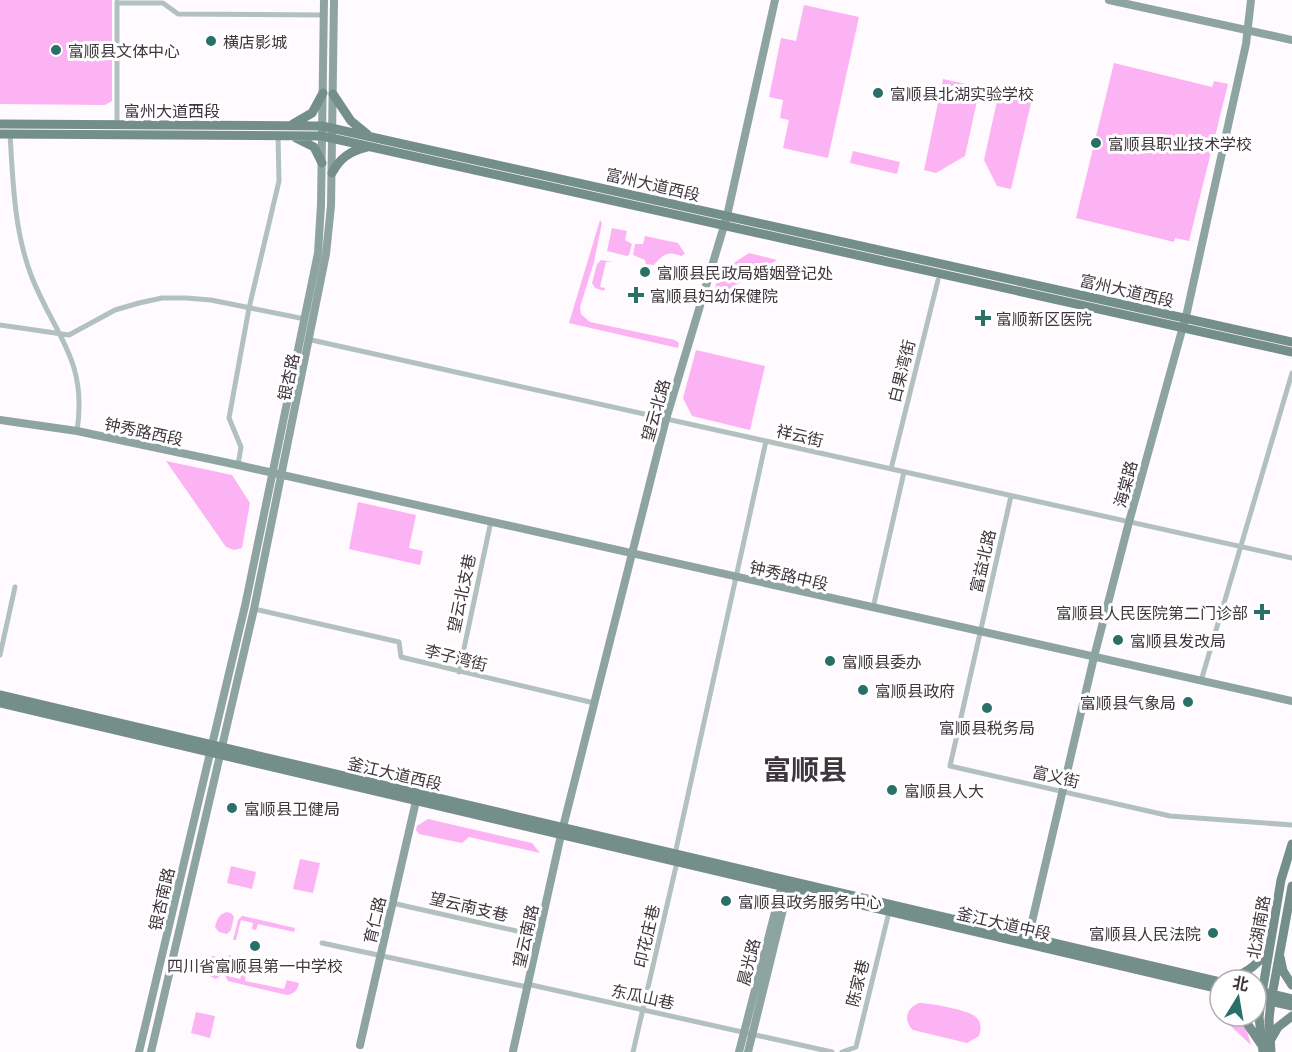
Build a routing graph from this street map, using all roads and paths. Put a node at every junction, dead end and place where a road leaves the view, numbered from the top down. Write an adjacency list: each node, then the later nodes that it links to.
1 (324, 0): 7 (street, 银杏路)
2 (334, 0): 10 (street, 银杏路)
3 (775, 0): 20 (street, 望云北路)
4 (1109, 0): 8 (street)
5 (1251, 0): 8 (street, 海棠路)
6 (117, 1): 7 (street); 12 (street)
7 (324, 15): 10 (street, 银杏路)
8 (1248, 32): 9 (street); 24 (street, 海棠路)
9 (1292, 40)
10 (328, 94): 13 (main road); 14 (street, 银杏路); 17 (main road)
11 (0, 124): 12 (main road, 富州大道西段)
12 (117, 125): 13 (main road, 富州大道西段)
13 (285, 132): 14 (main road, 富州大道西段); 16 (main road, 富州大道西段); 18 (main road); 22 (street)
14 (327, 132): 17 (main road, 富州大道西段); 18 (street, 银杏路); 19 (street, 银杏路)
15 (0, 134): 16 (main road, 富州大道西段)
16 (10, 134): 26 (street)
17 (371, 141): 19 (main road); 20 (main road, 富州大道西段)
18 (322, 164): 23 (street, 银杏路)
19 (332, 173): 27 (street, 银杏路)
20 (725, 221): 24 (main road, 富州大道西段); 31 (street, 望云北路)
21 (938, 280): 36 (street, 白果湾街)
22 (249, 308): 23 (street); 26 (street); 35 (street)
23 (305, 319): 27 (street, 银杏路)
24 (1184, 323): 28 (main road, 富州大道西段); 29 (main road, 富州大道西段); 41 (street, 海棠路)
25 (0, 326): 26 (street)
26 (61, 334): 33 (street)
27 (306, 338): 31 (street, 祥云街); 38 (street, 银杏路)
28 (1292, 342)
29 (1292, 352)
30 (1292, 373): 42 (street)
31 (666, 419): 34 (street, 祥云街); 43 (street, 望云北路)
32 (0, 420): 33 (street, 钟秀路西段)
33 (77, 430): 35 (street, 钟秀路西段)
34 (766, 441): 36 (street, 祥云街); 45 (street, 印花庄巷)
35 (238, 465): 38 (street, 钟秀路西段)
36 (891, 469): 37 (street, 祥云街)
37 (904, 472): 39 (street, 祥云街); 47 (street)
38 (277, 474): 40 (street, 钟秀路中段); 48 (street, 银杏路); 58 (street, 银杏路)
39 (1011, 496): 41 (street, 祥云街); 49 (street, 富益北路)
40 (491, 520): 43 (street, 钟秀路中段); 52 (street, 望云北支巷)
41 (1129, 522): 42 (street, 祥云街); 51 (street, 海棠路)
42 (1241, 547): 44 (street, 祥云街); 53 (street)
43 (632, 554): 45 (street, 钟秀路中段); 57 (street, 望云北路)
44 (1292, 558)
45 (736, 577): 47 (street, 钟秀路中段); 64 (street, 印花庄巷)
46 (15, 587): 50 (street)
47 (873, 608): 49 (street, 钟秀路中段)
48 (254, 609): 52 (street, 李子湾街); 58 (street, 银杏路)
49 (980, 632): 51 (street, 钟秀路中段); 59 (street, 富义街)
50 (0, 655)
51 (1094, 657): 53 (street, 钟秀路中段); 59 (street, 海棠路)
52 (459, 672): 57 (street, 李子湾街)
53 (1201, 681): 55 (street, 钟秀路中段)
54 (0, 695): 58 (main road, 釜江大道西段)
55 (1292, 701)
56 (0, 703): 58 (main road, 釜江大道西段)
57 (594, 704): 62 (street, 望云北路)
58 (216, 749): 60 (main road, 釜江大道西段); 62 (main road, 釜江大道西段); 94 (street, 银杏南路); 95 (street, 银杏南路)
59 (1063, 791): 61 (street, 富义街); 70 (street, 海棠路)
60 (416, 801): 62 (main road, 釜江大道西段); 67 (street, 育仁路)
61 (1292, 825)
62 (562, 831): 64 (main road, 釜江大道西段); 69 (street, 望云南路)
63 (1292, 844): 72 (main road, 北湖南路)
64 (676, 858): 65 (main road, 釜江大道西段); 85 (street, 印花庄巷)
65 (786, 884): 68 (main road, 釜江大道中段); 70 (main road, 釜江大道中段); 89 (street, 晨光路); 90 (street, 晨光路)
66 (1292, 886): 73 (main road, 北湖南路)
67 (392, 903): 69 (street, 望云南支巷); 74 (street, 育仁路)
68 (889, 912): 70 (main road, 釜江大道中段); 100 (street, 陈家巷)
69 (539, 936): 80 (street, 望云南路)
70 (1028, 941): 77 (main road, 釜江大道中段)
71 (322, 942): 74 (street, 东瓜山巷)
72 (1269, 949): 75 (main road); 76 (main road, 北湖南路)
73 (1279, 954): 78 (main road, 北湖南路); 79 (main road)
74 (380, 955): 80 (street, 东瓜山巷); 91 (street, 育仁路)
75 (1251, 968)
76 (1267, 968)
77 (1208, 982)
78 (1268, 983)
79 (1292, 985)
80 (527, 986): 85 (street, 东瓜山巷); 93 (street, 望云南路)
81 (1268, 997): 83 (main road)
82 (1268, 998): 84 (main road)
83 (1292, 999)
84 (1292, 1006)
85 (642, 1010): 89 (street, 东瓜山巷); 96 (street, 印花庄巷)
86 (1292, 1016): 92 (main road)
87 (1251, 1028): 92 (main road)
88 (1268, 1028): 92 (main road, 北湖南路)
89 (744, 1032): 90 (street, 东瓜山巷); 97 (street, 晨光路)
90 (753, 1034): 98 (street, 晨光路); 99 (street)
91 (360, 1045)
92 (1265, 1046): 101 (main road, 北湖南路)
93 (513, 1051)
94 (139, 1052)
95 (151, 1052)
96 (633, 1052)
97 (739, 1052)
98 (748, 1052)
99 (832, 1052)
100 (842, 1052)
101 (1271, 1052)

